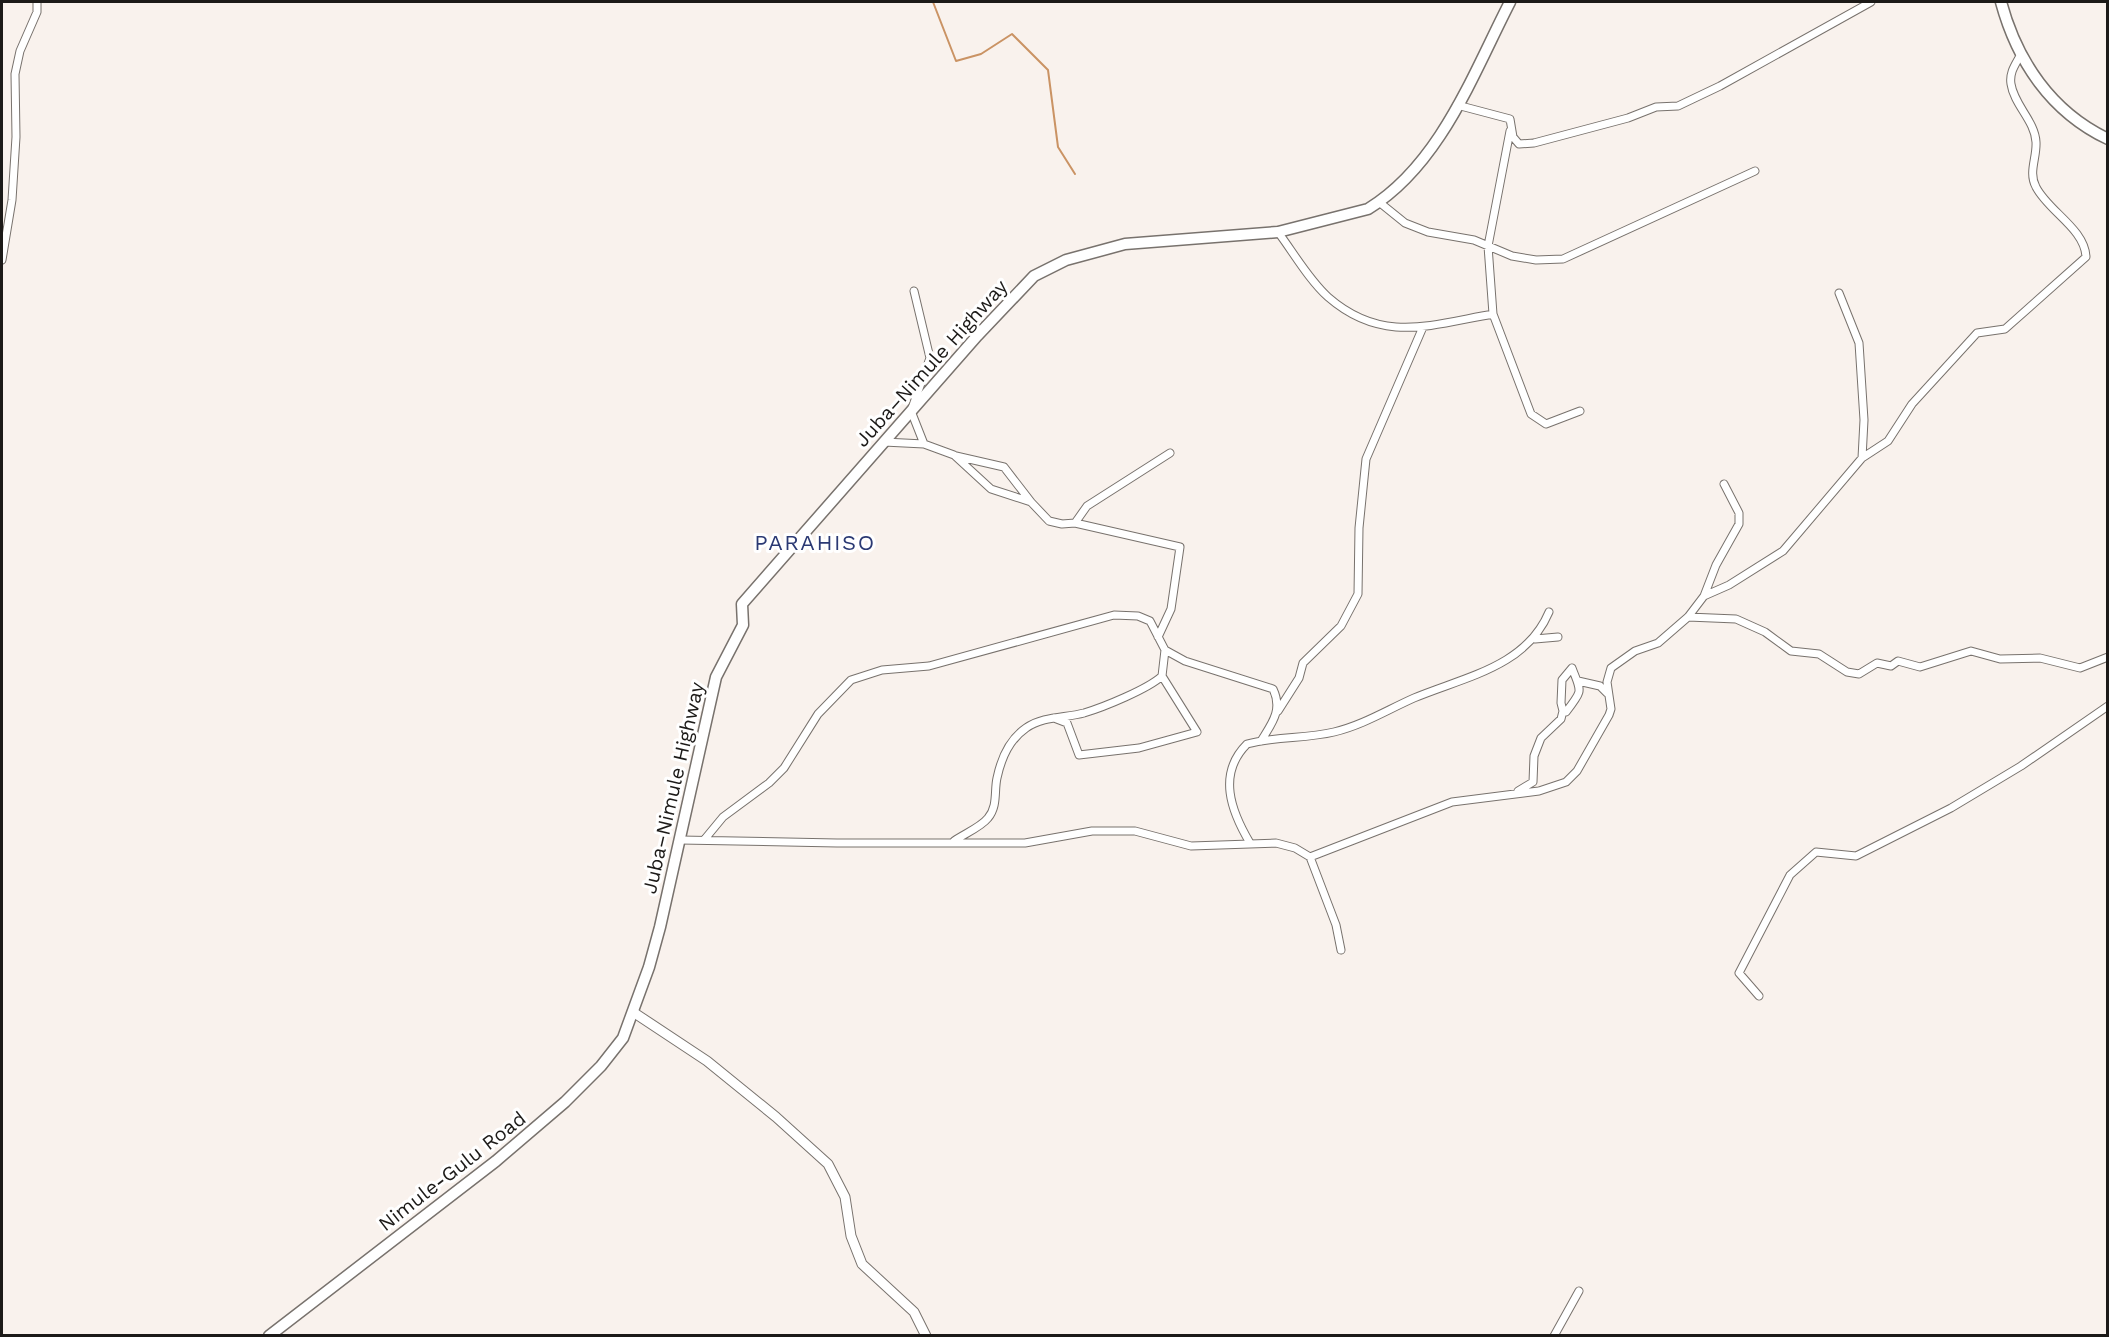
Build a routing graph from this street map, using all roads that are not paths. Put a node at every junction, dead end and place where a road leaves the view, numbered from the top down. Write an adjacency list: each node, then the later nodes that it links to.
1 (37, 2): 13 (street)
2 (1510, 2): 6 (main road, Juba–Nimule Highway)
3 (1871, 2): 7 (street)
4 (2001, 2): 5 (main road)
5 (2021, 54): 8 (main road); 24 (street)
6 (1457, 105): 7 (street); 10 (main road, Juba–Nimule Highway)
7 (1510, 128): 12 (street)
8 (2108, 139)
9 (1755, 171): 12 (street)
10 (1379, 202): 11 (main road, Juba–Nimule Highway); 12 (street)
11 (1278, 232): 17 (street); 18 (main road, Juba–Nimule Highway)
12 (1488, 246): 16 (street)
13 (2, 260)
14 (914, 291): 18 (street)
15 (1839, 293): 24 (street)
16 (1493, 314): 17 (street); 19 (street)
17 (1423, 327): 40 (street)
18 (911, 411): 20 (main road, Juba–Nimule Highway); 21 (street)
19 (1580, 411)
20 (884, 442): 21 (street); 45 (main road, Juba–Nimule Highway)
21 (924, 444): 23 (street)
22 (1170, 453): 27 (street)
23 (954, 455): 26 (street); 26 (street)
24 (1862, 458): 28 (street)
25 (1724, 484): 28 (street)
26 (1030, 502): 27 (street)
27 (1075, 523): 31 (street)
28 (1704, 596): 30 (street)
29 (1549, 612): 33 (street)
30 (1688, 617): 35 (street); 38 (street)
31 (1158, 637): 34 (street); 46 (street)
32 (1558, 637): 33 (street)
33 (1535, 639): 43 (street)
34 (1165, 650): 36 (street); 40 (street)
35 (2108, 657)
36 (1162, 676): 42 (street); 42 (street)
37 (1578, 681): 38 (street); 41 (street); 41 (street)
38 (1608, 695): 44 (street)
39 (2108, 706): 51 (street)
40 (1278, 711): 43 (street)
41 (1563, 711): 44 (street)
42 (1054, 718): 47 (street)
43 (1261, 741): 48 (street)
44 (1513, 794): 49 (street)
45 (680, 840): 46 (street); 52 (main road, Juba–Nimule Highway)
46 (704, 840): 47 (street)
47 (954, 841): 48 (street)
48 (1250, 843): 49 (street)
49 (1310, 857): 50 (street)
50 (1341, 950)
51 (1759, 996)
52 (633, 1012): 54 (main road, Nimule-Gulu Road); 55 (street)
53 (1579, 1292): 56 (street)
54 (269, 1335)
55 (926, 1335)
56 (1554, 1335)

